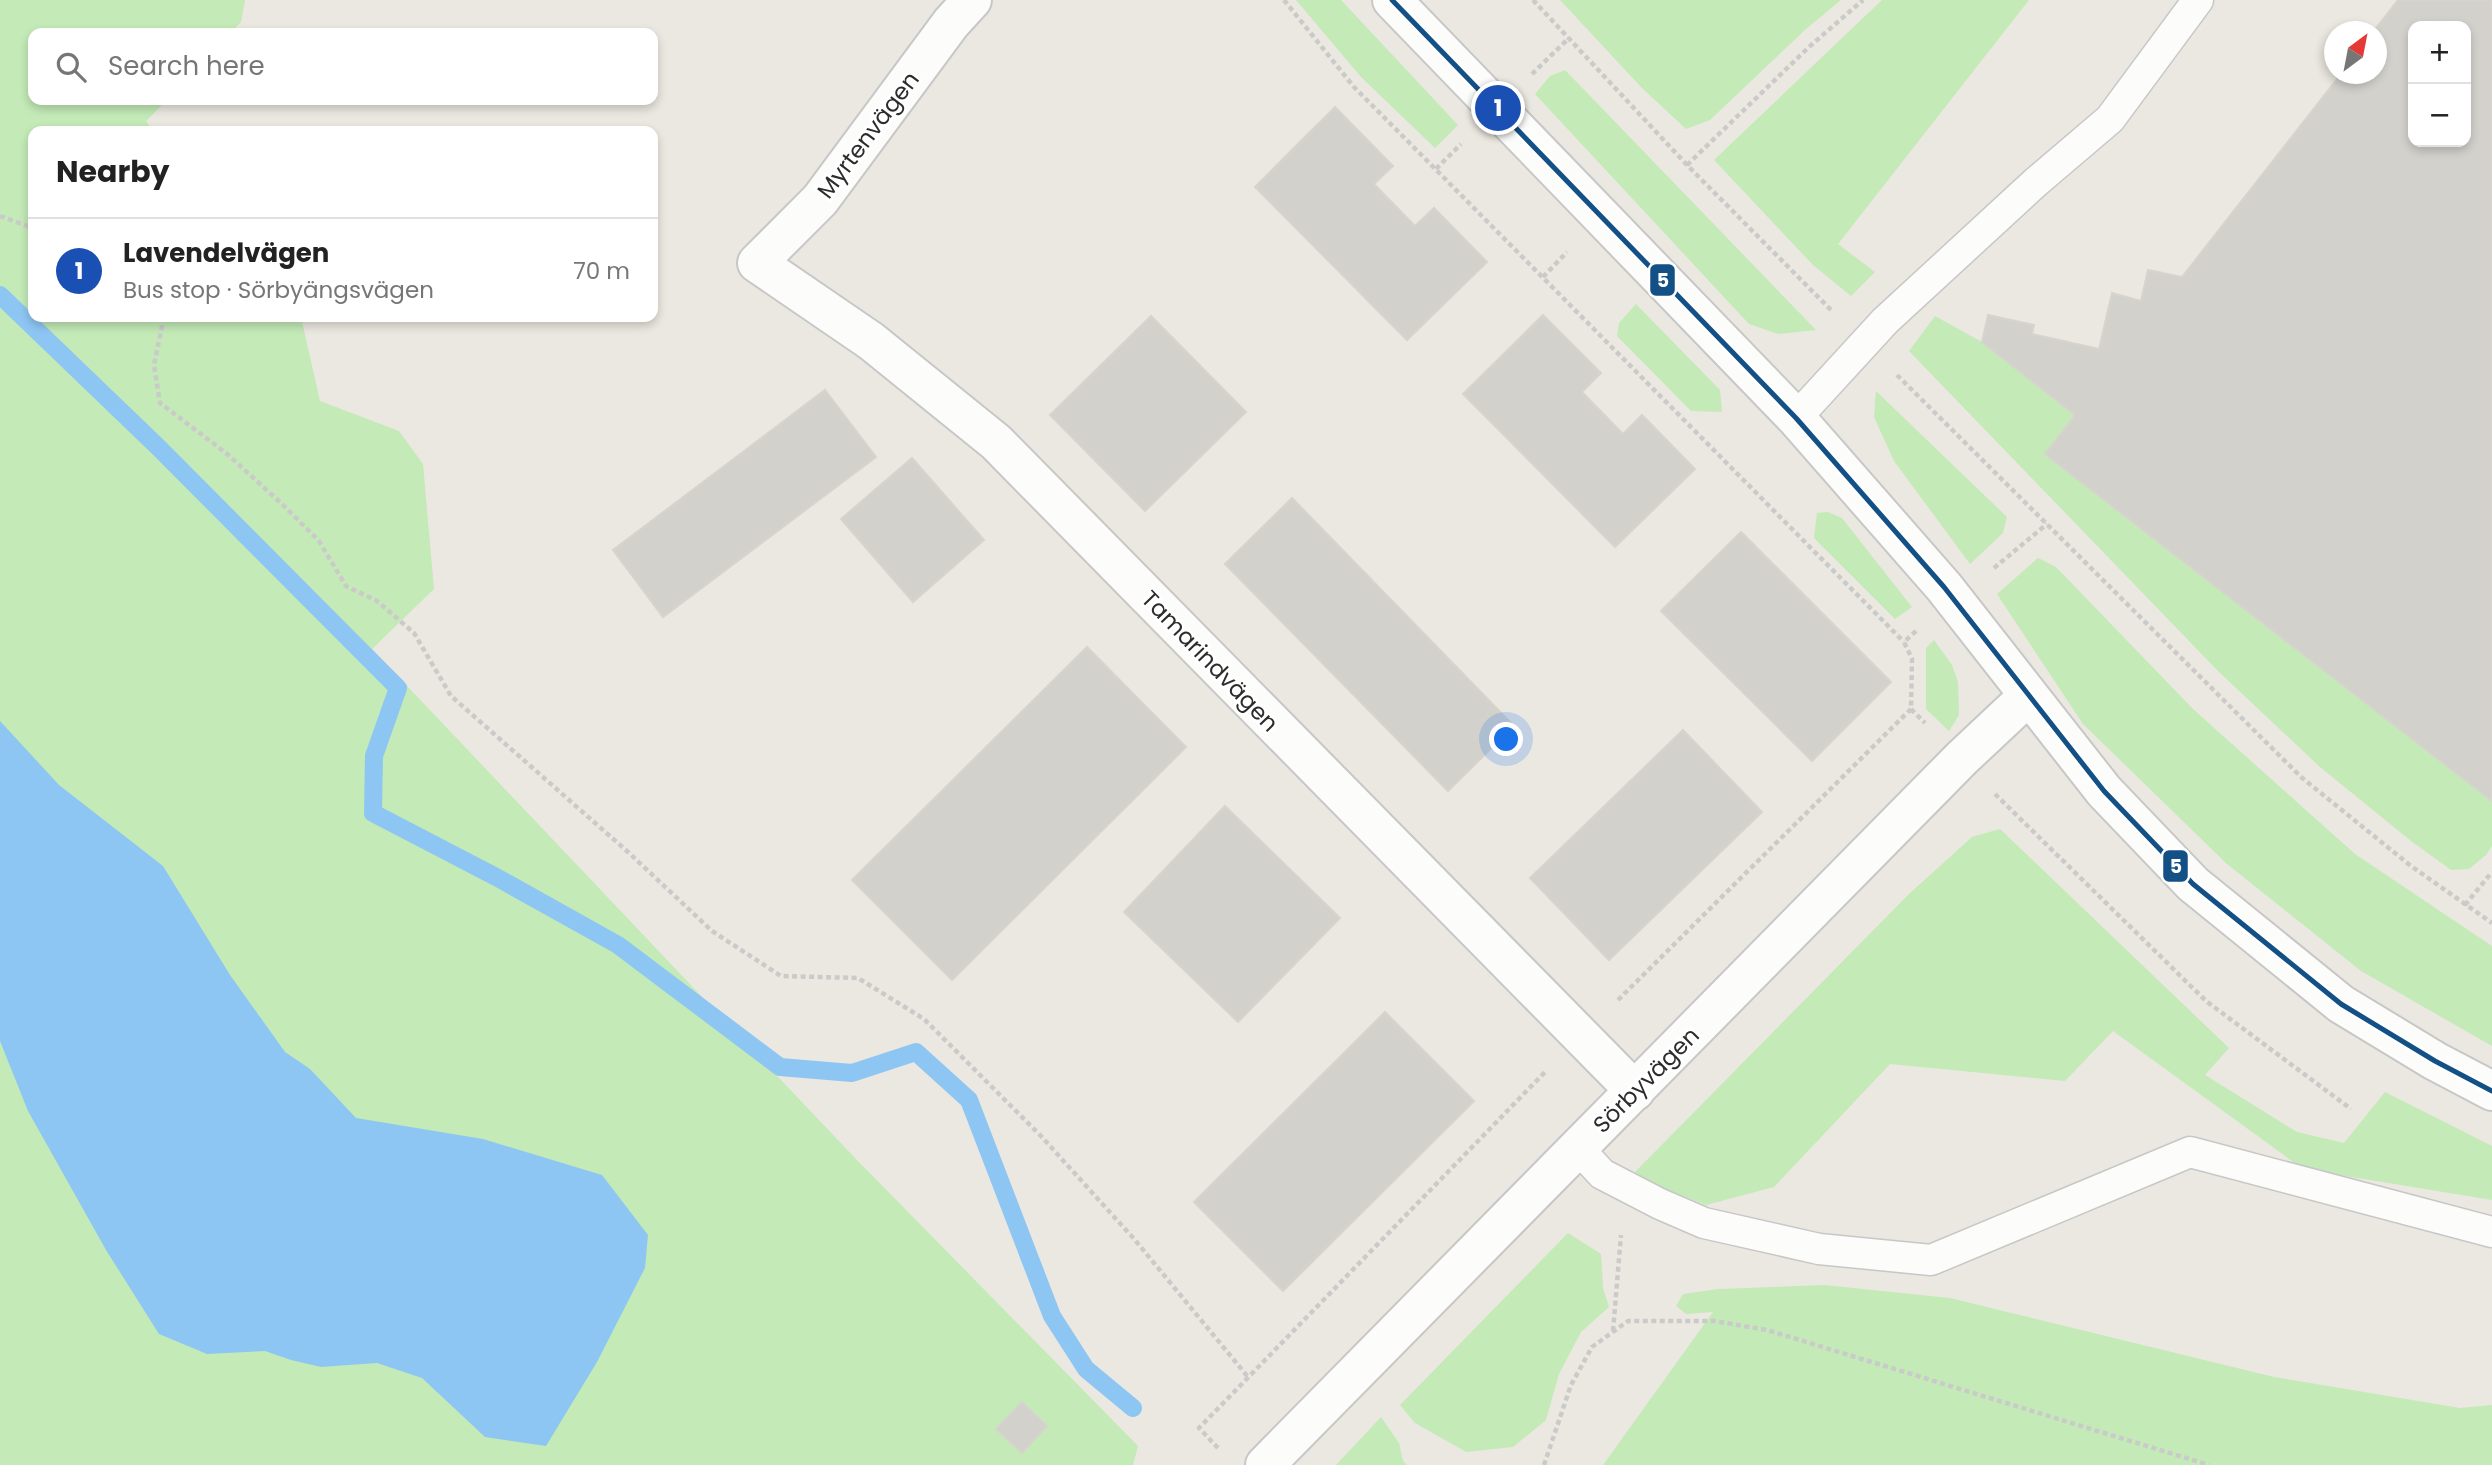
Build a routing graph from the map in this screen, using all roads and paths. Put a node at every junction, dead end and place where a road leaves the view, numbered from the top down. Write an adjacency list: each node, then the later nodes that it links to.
1 (972, 0): 11 (street, Myrtenvägen)
2 (1284, 0): 12 (path)
3 (1392, 0): 15 (street)
4 (1533, 0): 7 (path)
5 (1863, 0): 7 (path)
6 (2198, 0): 14 (lane)
7 (1686, 164): 14 (path)
8 (0, 216): 9 (path)
9 (28, 226)
10 (1573, 246): 12 (path)
11 (757, 263): 25 (street, Tamarindvägen)
12 (1543, 277): 18 (path)
13 (163, 322): 33 (path)
14 (1866, 344): 15 (lane); 16 (path)
15 (1796, 418): 17 (street)
16 (2047, 524): 17 (path); 23 (path)
17 (1955, 600): 18 (path); 19 (street)
18 (1904, 642): 20 (path)
19 (2028, 696): 21 (street, Sörbyvägen); 27 (street)
20 (1911, 709): 21 (path); 25 (path)
21 (1962, 758): 26 (street, Sörbyvägen); 28 (path)
22 (2492, 872): 23 (path)
23 (2465, 905): 24 (path)
24 (2492, 923)
25 (1581, 1037): 26 (street, Tamarindvägen); 33 (path)
26 (1635, 1091): 29 (street, Sörbyvägen)
27 (2492, 1091)
28 (2351, 1109)
29 (1578, 1148): 30 (lane); 35 (street, Sörbyvägen)
30 (1624, 1185): 31 (lane); 32 (path)
31 (2492, 1232)
32 (1613, 1331): 36 (path); 37 (path)
33 (1248, 1377): 34 (path)
34 (1226, 1456)
35 (1265, 1465)
36 (1544, 1465)
37 (2209, 1465)

